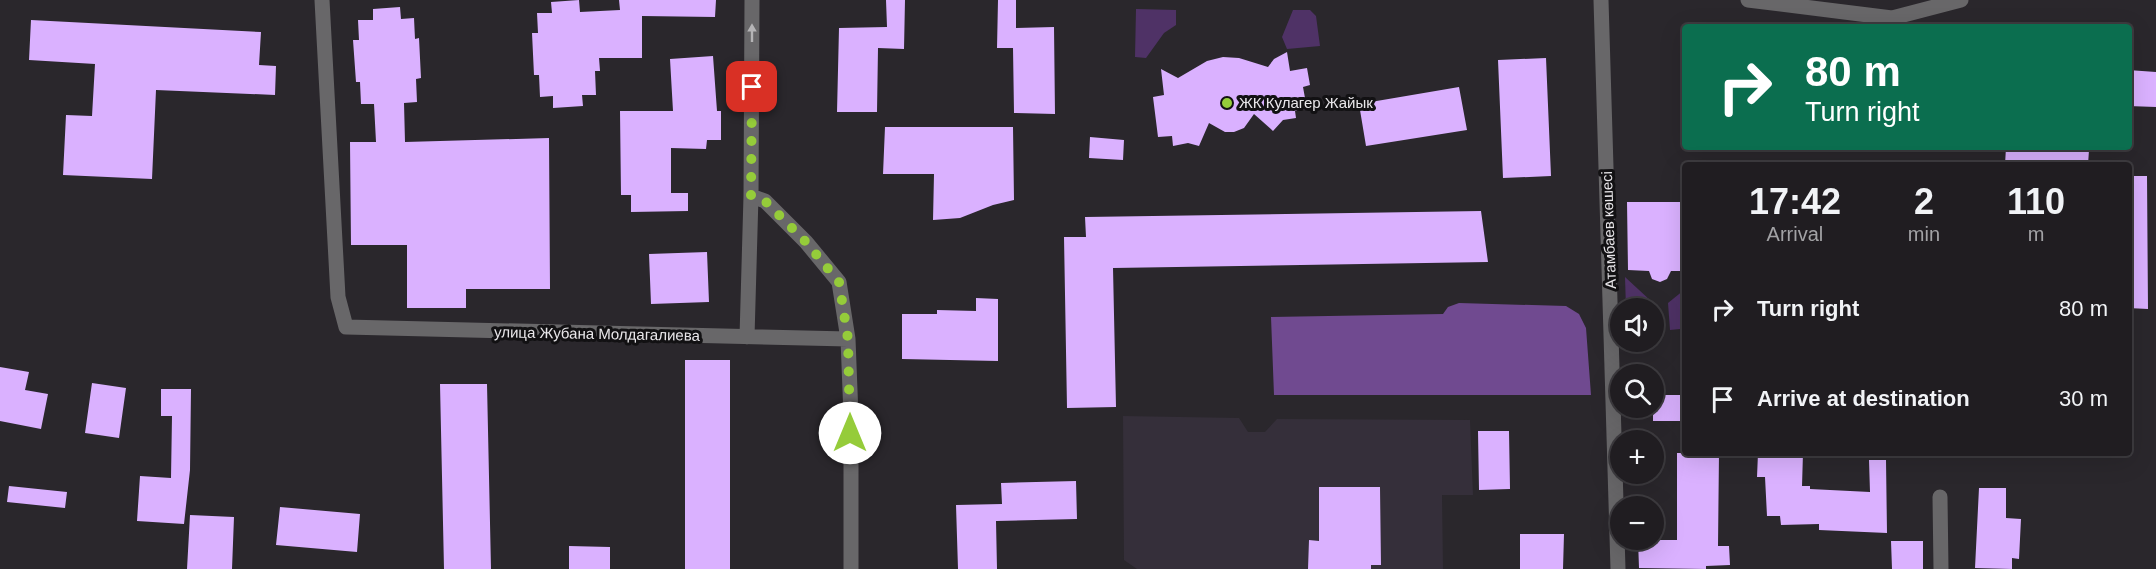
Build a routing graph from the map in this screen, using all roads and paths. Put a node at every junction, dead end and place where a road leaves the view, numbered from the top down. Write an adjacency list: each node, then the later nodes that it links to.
1 (322, 0): 7 (street, улица Жубана Молдагалиева)
2 (752, 0): 6 (street, one-way to 2)
3 (1601, 0): 11 (street, Атамбаев көшесі)
4 (1748, 0): 5 (street)
5 (1961, 0)
6 (751, 196): 7 (street); 8 (street)
7 (747, 337): 8 (street, улица Жубана Молдагалиева)
8 (848, 339): 10 (street)
9 (1940, 497): 12 (street)
10 (851, 569)
11 (1618, 569)
12 (1941, 569)

